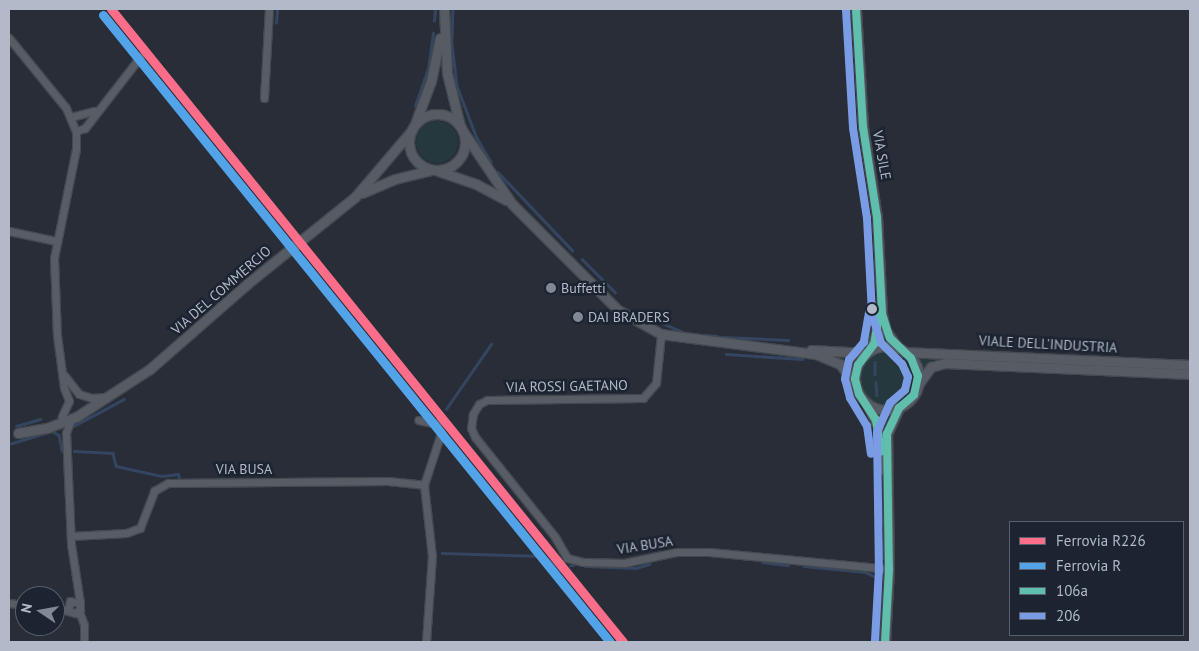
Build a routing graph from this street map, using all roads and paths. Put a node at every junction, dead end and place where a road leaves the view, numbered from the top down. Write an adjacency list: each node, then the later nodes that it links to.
1 (269, 9): 7 (street)
2 (444, 9): 4 (street)
3 (856, 9): 18 (street, VIA SILE)
4 (443, 23): 10 (street); 11 (street)
5 (10, 41): 9 (street)
6 (140, 57): 8 (street)
7 (264, 98)
8 (97, 110): 9 (street); 12 (street)
9 (71, 116): 12 (street)
10 (461, 128): 11 (street); 13 (street); 15 (street)
11 (413, 129): 13 (street); 14 (street, VIA DEL COMMERCIO)
12 (76, 131): 17 (street)
13 (434, 170): 14 (street, VIA DEL COMMERCIO); 15 (street)
14 (355, 197): 28 (street, VIA DEL COMMERCIO)
15 (512, 204): 19 (street)
16 (9, 231): 17 (street)
17 (56, 241): 24 (street)
18 (881, 305): 21 (street, VIA SILE); 22 (street, VIA SILE)
19 (661, 334): 20 (street); 34 (street, VIA ROSSI GAETANO)
20 (803, 350): 22 (street); 26 (street)
21 (901, 350): 22 (street); 23 (street, VIALE DELL'INDUSTRIA); 27 (street)
22 (869, 352): 26 (street)
23 (1190, 365)
24 (62, 370): 28 (street); 31 (street)
25 (1190, 374): 27 (street, VIALE DELL'INDUSTRIA)
26 (855, 384): 29 (street)
27 (917, 386): 30 (street)
28 (110, 395): 31 (street, VIA DEL COMMERCIO)
29 (865, 402): 30 (street); 37 (street)
30 (899, 408): 37 (street)
31 (67, 418): 33 (street, VIA DEL COMMERCIO); 35 (street, VIA DEL COMMERCIO); 36 (street)
32 (418, 420): 38 (street)
33 (54, 426): 35 (street, VIA DEL COMMERCIO); 36 (street)
34 (471, 428): 40 (street, VIA BUSA)
35 (13, 434)
36 (67, 441): 39 (street)
37 (888, 484): 40 (street)
38 (424, 485): 39 (street, VIA BUSA); 49 (street)
39 (71, 536): 41 (street)
40 (889, 570): 50 (street)
41 (75, 576): 42 (street); 44 (street)
42 (69, 602): 43 (street); 44 (street); 46 (street)
43 (65, 603)
44 (80, 603): 47 (street)
45 (65, 610): 46 (street)
46 (68, 611): 47 (street)
47 (79, 612): 48 (street)
48 (84, 642)
49 (426, 642)
50 (887, 642)

